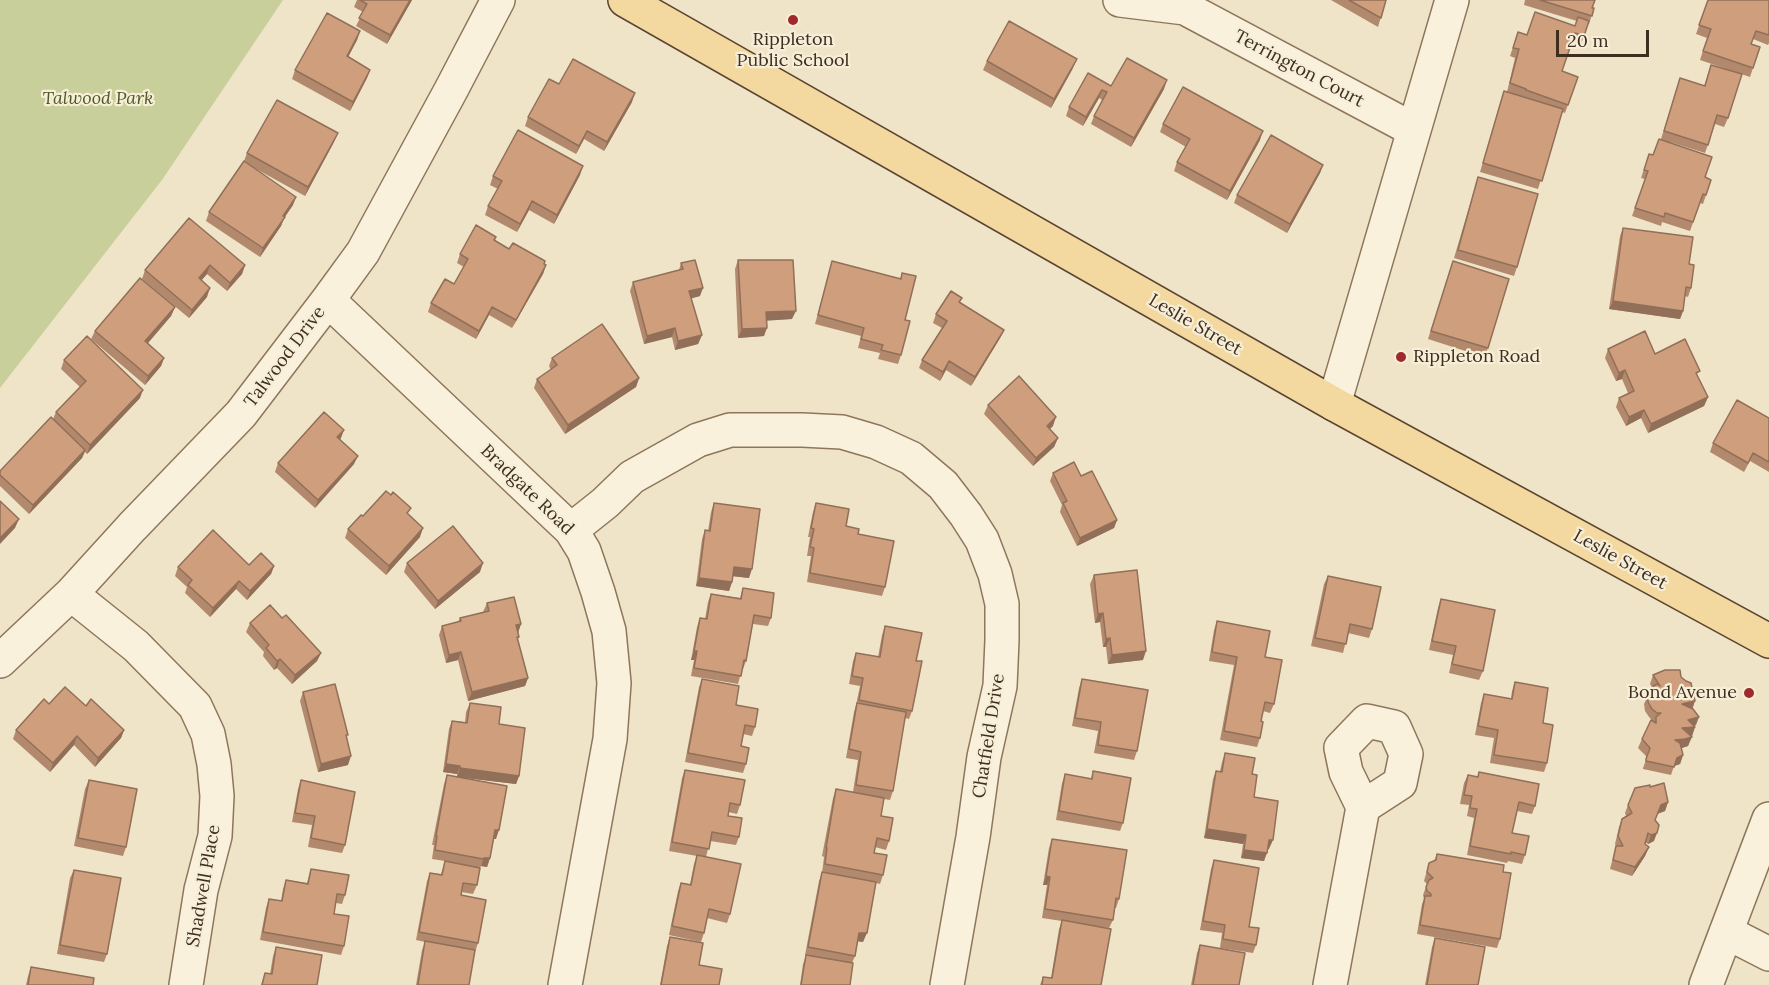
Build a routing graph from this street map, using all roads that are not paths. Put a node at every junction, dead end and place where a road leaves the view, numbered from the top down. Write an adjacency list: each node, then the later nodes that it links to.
1 (498, 0): 7 (street, Talwood Drive)
2 (625, 0): 8 (main road, Leslie Street)
3 (1120, 0): 5 (street, Terrington Court)
4 (1452, 0): 6 (street)
5 (1182, 4): 6 (street, Terrington Court)
6 (1414, 129): 8 (street)
7 (328, 300): 9 (street, Bradgate Road); 10 (street, Talwood Drive)
8 (1334, 404): 11 (main road, Leslie Street)
9 (571, 530): 18 (street, Bradgate Road); 19 (street, Chatfield Drive)
10 (71, 594): 12 (street, Talwood Drive); 17 (street, Shadwell Place)
11 (1769, 641)
12 (0, 661)
13 (1363, 807): 20 (street)
14 (1769, 819): 15 (street)
15 (1726, 932): 16 (street); 21 (street)
16 (1769, 954)
17 (186, 985)
18 (566, 985)
19 (947, 985)
20 (1330, 985)
21 (1706, 985)

